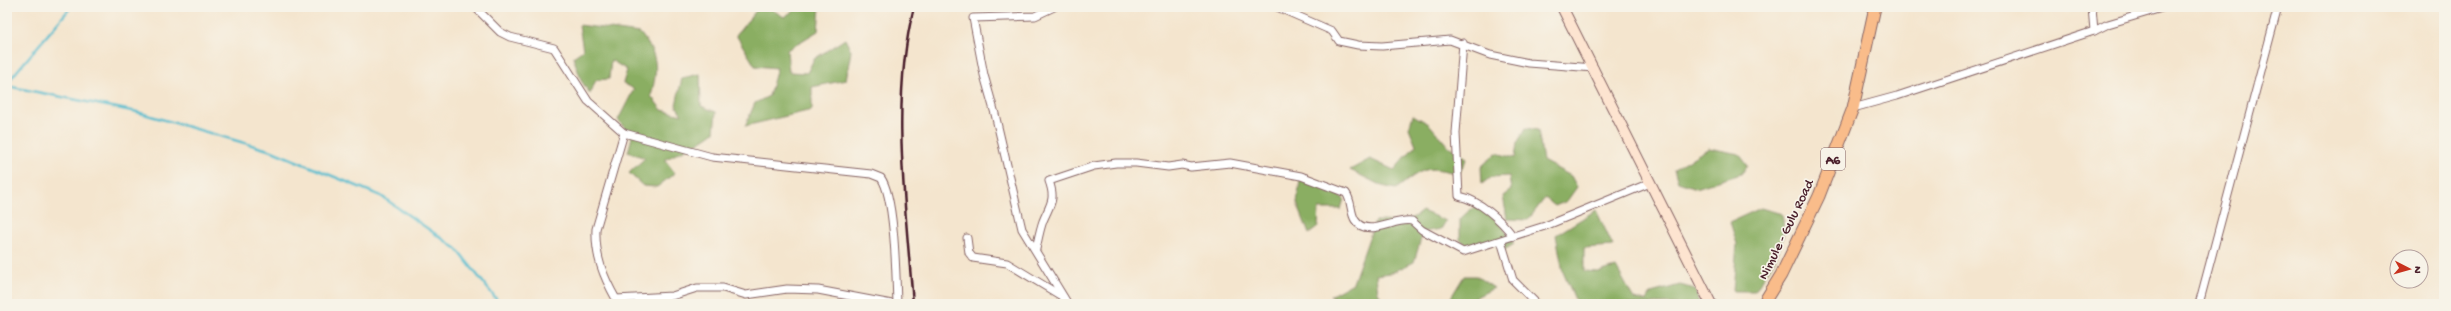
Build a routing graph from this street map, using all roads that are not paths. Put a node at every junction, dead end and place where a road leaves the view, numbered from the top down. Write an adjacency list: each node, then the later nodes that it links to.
1 (475, 7): 13 (street)
2 (1054, 7): 18 (street)
3 (1277, 7): 10 (street)
4 (1562, 7): 11 (main road)
5 (1875, 7): 12 (main road, Nimule - Gulu Road / A6)
6 (2092, 7): 9 (street)
7 (2165, 7): 9 (street)
8 (2278, 7): 27 (street)
9 (2094, 31): 12 (street)
10 (1463, 43): 11 (street); 15 (street)
11 (1594, 68): 14 (main road)
12 (1853, 108): 21 (main road, Nimule - Gulu Road / A6)
13 (624, 133): 20 (street); 23 (street)
14 (1650, 183): 15 (street); 26 (main road)
15 (1513, 236): 17 (street)
16 (967, 238): 19 (street)
17 (1501, 241): 18 (street); 25 (street)
18 (1036, 249): 19 (street)
19 (1064, 297): 24 (street)
20 (615, 302): 22 (street)
21 (1764, 303)
22 (892, 304)
23 (897, 304)
24 (1068, 304)
25 (1537, 304)
26 (1711, 304)
27 (2199, 304)

